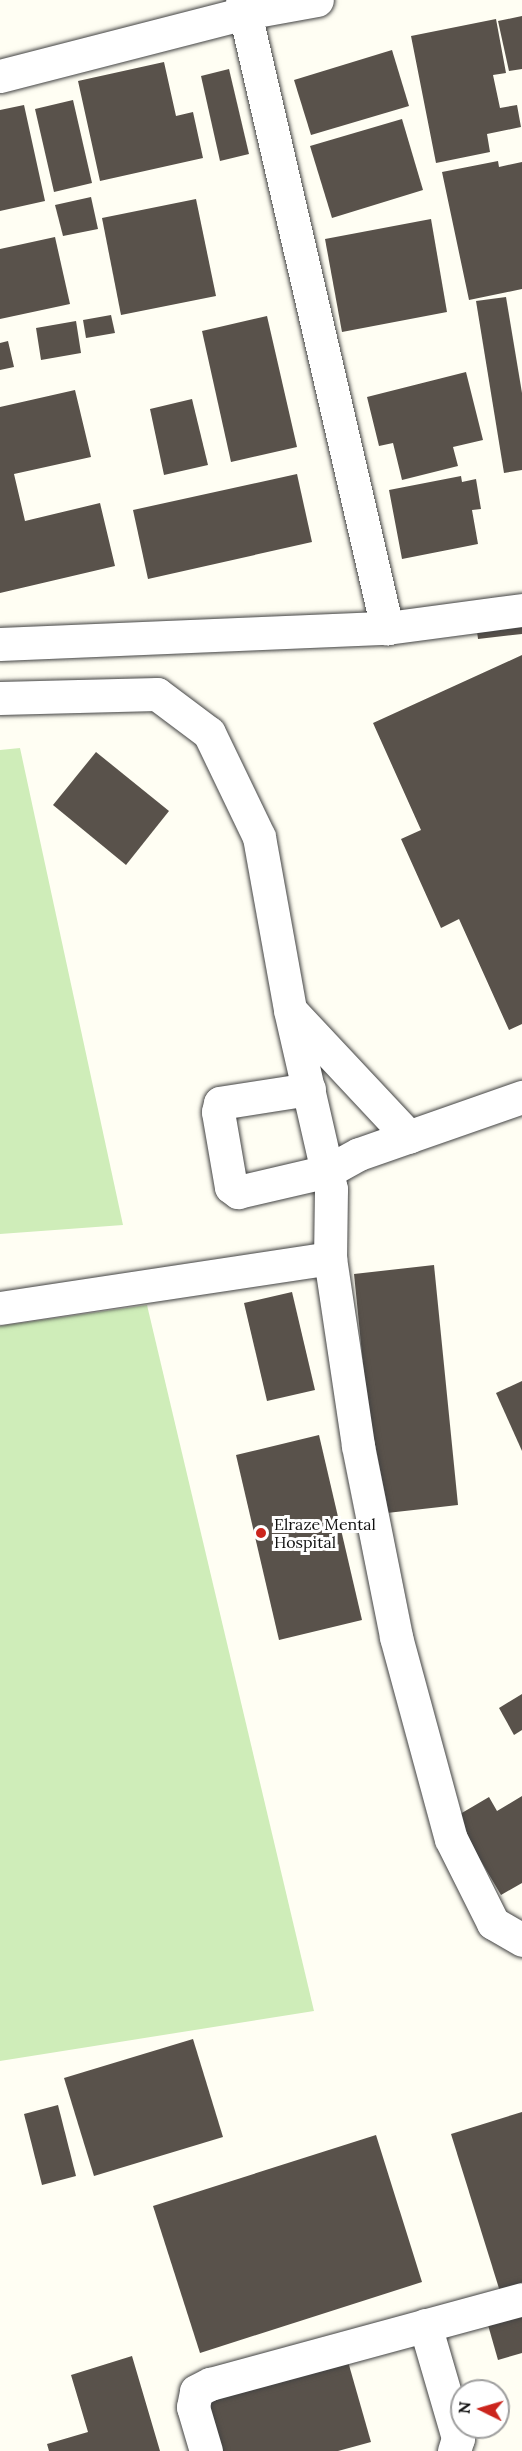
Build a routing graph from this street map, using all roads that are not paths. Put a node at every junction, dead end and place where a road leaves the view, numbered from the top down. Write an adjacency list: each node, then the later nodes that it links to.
1 (316, 0): 2 (street)
2 (243, 6): 3 (street); 5 (street)
3 (0, 76)
4 (522, 610): 5 (street)
5 (387, 628): 6 (street)
6 (0, 644)
7 (0, 698): 8 (street)
8 (290, 1010): 9 (street); 11 (street)
9 (309, 1089): 12 (street); 12 (street)
10 (522, 1097): 11 (street)
11 (409, 1137): 12 (street)
12 (328, 1171): 13 (street)
13 (330, 1258): 14 (street); 15 (street)
14 (0, 1308)
15 (522, 1940)
16 (522, 2299): 17 (street)
17 (425, 2325): 18 (street); 19 (street)
18 (206, 2451)
19 (453, 2451)

